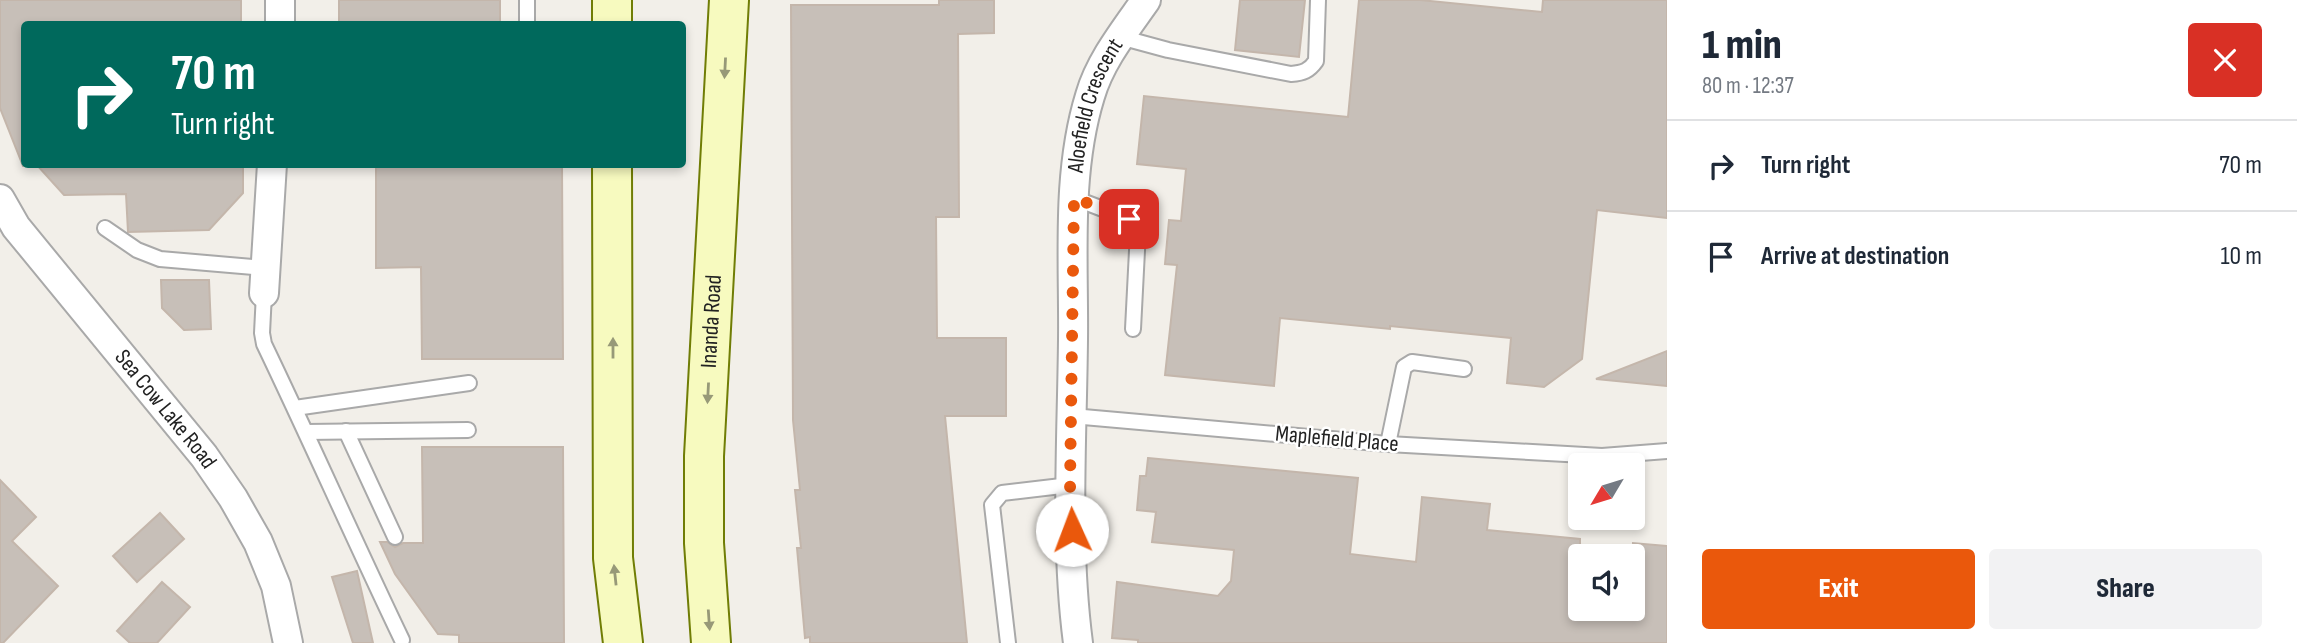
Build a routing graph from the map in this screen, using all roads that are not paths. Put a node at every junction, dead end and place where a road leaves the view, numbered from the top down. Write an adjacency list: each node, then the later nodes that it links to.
1 (280, 0): 7 (street)
2 (527, 0): 8 (lane)
3 (611, 0): 9 (main road)
4 (729, 0): 32 (main road, Inanda Road, one-way to 32)
5 (1146, 0): 10 (street, Aloefield Crescent)
6 (1318, 0): 10 (lane)
7 (280, 21)
8 (527, 21)
9 (612, 21)
10 (1120, 37): 13 (street, Aloefield Crescent)
11 (272, 168): 16 (street)
12 (612, 168): 31 (main road, one-way to 12)
13 (1074, 198): 17 (lane); 21 (street, Aloefield Crescent)
14 (0, 199): 30 (street, Sea Cow Lake Road)
15 (105, 228): 16 (lane)
16 (265, 281): 20 (lane)
17 (1133, 329)
18 (1464, 369): 25 (lane)
19 (469, 383): 20 (lane)
20 (295, 408): 24 (lane)
21 (1072, 416): 25 (lane, Maplefield Place); 27 (street, Aloefield Crescent)
22 (468, 430): 23 (lane)
23 (346, 431): 24 (lane); 28 (lane)
24 (306, 432): 29 (lane)
25 (1388, 444): 26 (lane, Maplefield Place)
26 (1667, 452)
27 (1070, 485): 33 (lane); 34 (street, Aloefield Crescent)
28 (395, 537)
29 (402, 640)
30 (288, 643)
31 (623, 643)
32 (711, 643)
33 (1008, 643)
34 (1079, 643)

